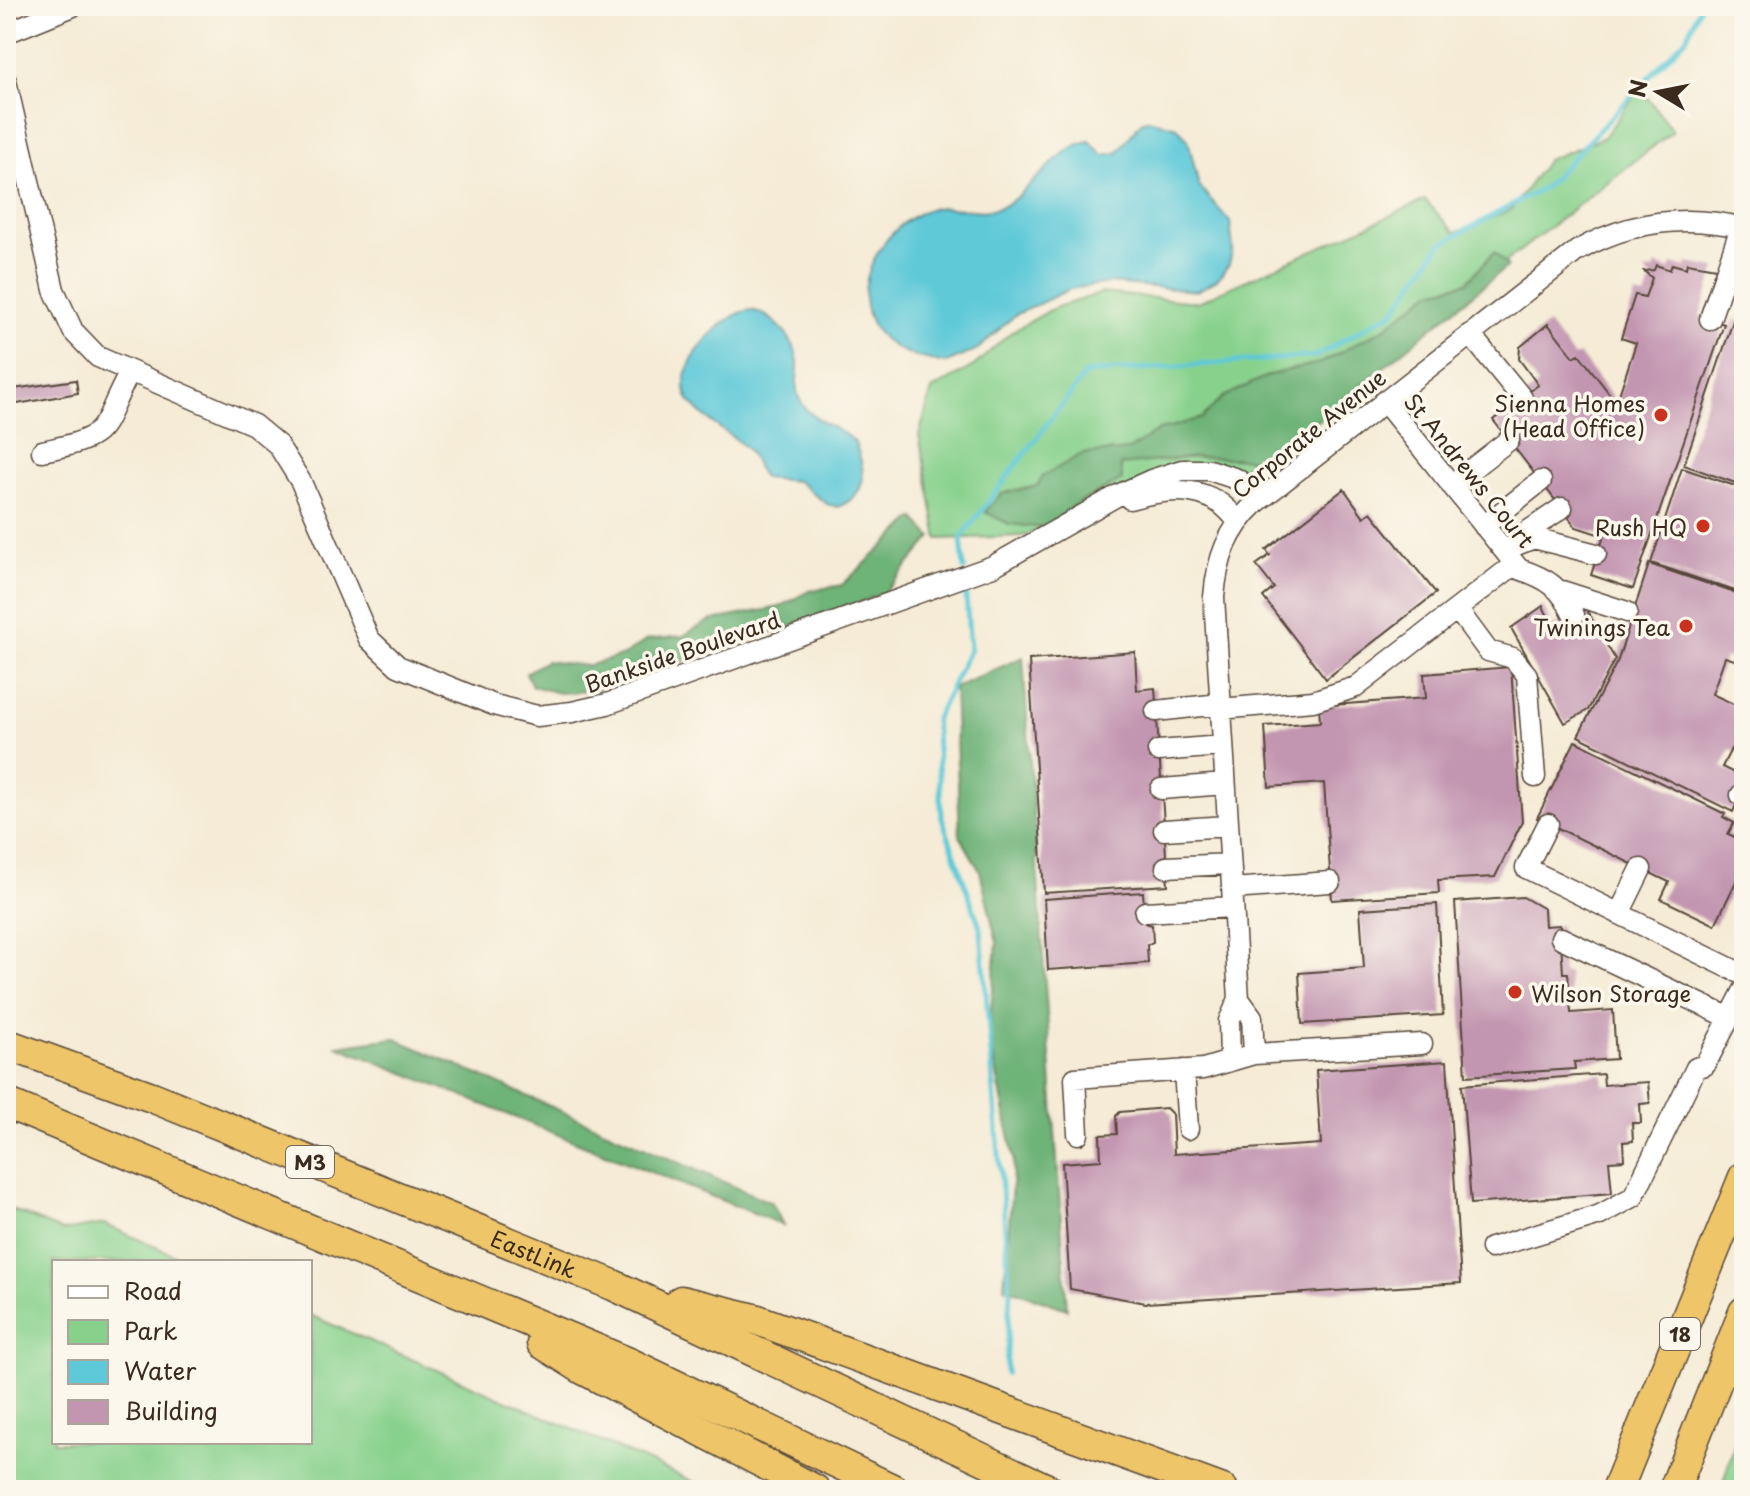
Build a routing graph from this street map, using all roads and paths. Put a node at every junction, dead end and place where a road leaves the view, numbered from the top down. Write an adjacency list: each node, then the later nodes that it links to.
1 (73, 6): 2 (street)
2 (6, 33)
3 (6, 81): 7 (street, Bankside Boulevard)
4 (1743, 227): 5 (street); 6 (street, Corporate Avenue)
5 (1710, 319)
6 (1470, 334): 8 (street); 9 (street, Corporate Avenue)
7 (130, 372): 11 (street); 16 (street, Bankside Boulevard)
8 (1522, 398)
9 (1384, 401): 13 (street, St Andrews Court); 14 (street, Corporate Avenue)
10 (1509, 440): 13 (street)
11 (42, 451)
12 (1541, 481): 18 (street)
13 (1451, 485): 18 (street, St Andrews Court)
14 (1262, 498): 16 (street, Bankside Boulevard); 17 (street, Corporate Avenue)
15 (1562, 508): 20 (street)
16 (1092, 511): 17 (street, Bankside Boulevard)
17 (1238, 522): 25 (street, Corporate Avenue)
18 (1484, 526): 20 (street, St Andrews Court)
19 (1596, 554): 20 (street)
20 (1510, 558): 21 (street); 22 (street)
21 (1562, 591): 23 (street); 24 (street)
22 (1457, 609): 25 (street); 29 (street)
23 (1627, 612)
24 (1574, 615)
25 (1220, 707): 26 (street); 27 (street, Corporate Avenue)
26 (1156, 711)
27 (1222, 746): 28 (street); 30 (street, Corporate Avenue)
28 (1158, 751)
29 (1535, 777)
30 (1225, 784): 31 (street); 33 (street, Corporate Avenue)
31 (1161, 789)
32 (1548, 824): 41 (street)
33 (1228, 826): 34 (street); 35 (street, Corporate Avenue)
34 (1164, 830)
35 (1230, 864): 36 (street); 39 (street, Corporate Avenue)
36 (1166, 867)
37 (1641, 869): 41 (street)
38 (1330, 882): 39 (street)
39 (1232, 898): 40 (street); 45 (street, Corporate Avenue)
40 (1145, 912)
41 (1619, 914): 43 (street)
42 (1561, 938): 46 (street)
43 (1744, 975)
44 (1744, 990): 46 (street)
45 (1239, 999): 49 (street); 50 (street)
46 (1730, 1018): 56 (street)
47 (6, 1044): 57 (highway, EastLink / M3)
48 (1422, 1044): 49 (street)
49 (1254, 1054): 50 (street)
50 (1230, 1061): 51 (street)
51 (1184, 1070): 53 (street); 54 (street)
52 (6, 1103): 58 (highway)
53 (1188, 1129)
54 (1078, 1134)
55 (1744, 1177): 64 (highway, 18)
56 (1491, 1248)
57 (613, 1285): 62 (highway, EastLink / M3); 63 (highway)
58 (483, 1305): 60 (highway); 61 (highway)
59 (1744, 1312): 65 (highway, 18)
60 (815, 1490)
61 (894, 1490)
62 (1049, 1490)
63 (1223, 1490)
64 (1617, 1490)
65 (1674, 1490)

